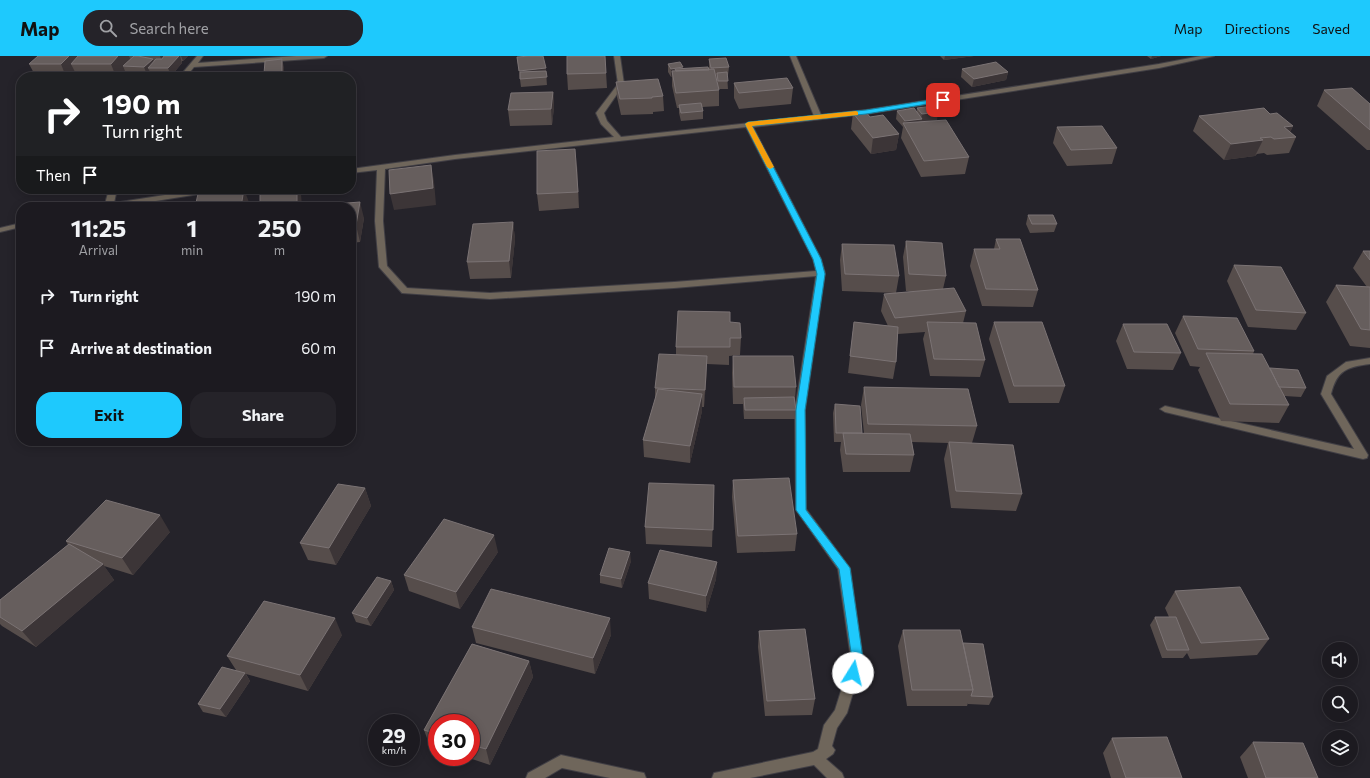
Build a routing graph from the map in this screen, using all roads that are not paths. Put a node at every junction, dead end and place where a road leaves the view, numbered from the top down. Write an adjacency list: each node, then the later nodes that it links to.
1 (200, 56): 6 (street)
2 (324, 56): 6 (street)
3 (618, 56): 10 (street)
4 (794, 56): 8 (street)
5 (1211, 56): 8 (street)
6 (193, 65): 7 (street)
7 (187, 72)
8 (818, 117): 9 (street)
9 (748, 124): 10 (street); 17 (street)
10 (619, 138): 11 (street)
11 (381, 167): 12 (street); 17 (street)
12 (356, 170)
13 (185, 194): 14 (street)
14 (132, 202)
15 (16, 226): 16 (street)
16 (0, 230)
17 (821, 274): 21 (street)
18 (1370, 361): 20 (street)
19 (1165, 409): 20 (street)
20 (1366, 456)
21 (816, 758): 24 (street); 25 (street)
22 (532, 778): 23 (street)
23 (639, 778)
24 (719, 778)
25 (837, 778)

